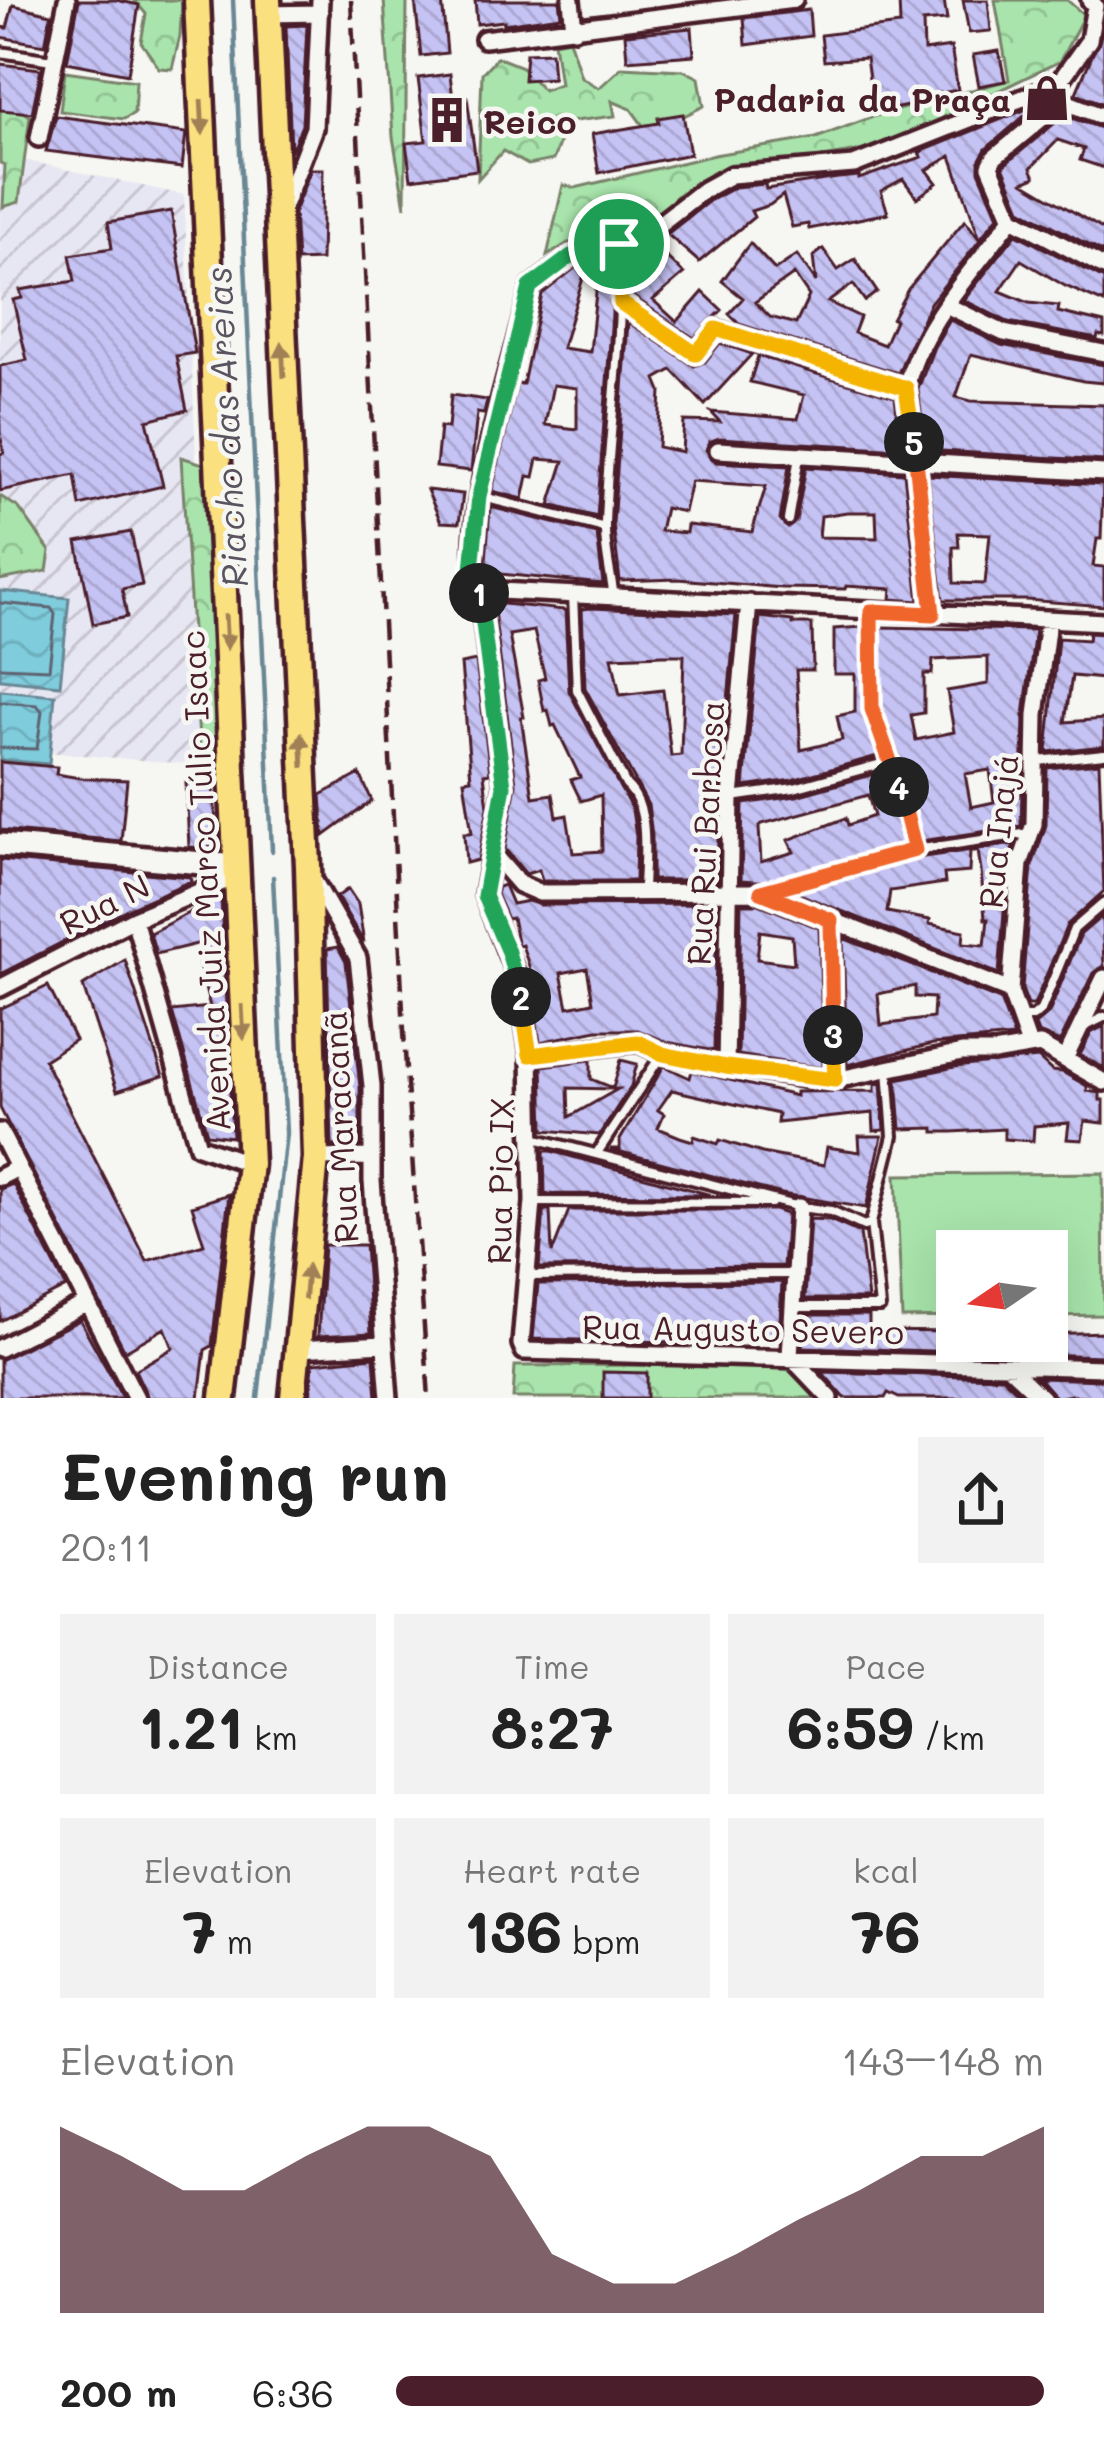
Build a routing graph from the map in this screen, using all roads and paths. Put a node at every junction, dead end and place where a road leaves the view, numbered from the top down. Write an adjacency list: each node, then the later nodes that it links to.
1 (67, 0): 14 (street)
2 (197, 0): 50 (main road, Avenida Juiz Marco Túlio Isaac, one-way to 50)
3 (571, 0): 10 (street)
4 (794, 0): 6 (street)
5 (1090, 0): 12 (street)
6 (720, 4): 10 (street)
7 (320, 6): 8 (street); 19 (street)
8 (268, 7): 19 (main road)
9 (1104, 10): 12 (street)
10 (574, 28): 11 (street)
11 (484, 39)
12 (1089, 40): 15 (street)
13 (0, 52): 14 (lane)
14 (56, 61): 17 (street)
15 (1058, 84): 16 (street); 18 (street); 20 (street)
16 (1104, 117)
17 (39, 138)
18 (1012, 218): 21 (street); 23 (street)
19 (276, 227): 49 (main road, one-way to 19)
20 (619, 244): 22 (lane); 30 (street, Rua Pio IX)
21 (1104, 267)
22 (621, 303): 25 (street); 32 (lane)
23 (948, 306): 24 (street); 25 (street)
24 (1104, 353)
25 (906, 388): 28 (street)
26 (718, 450): 27 (street)
27 (800, 454): 28 (street); 31 (lane)
28 (917, 462): 29 (street); 38 (street)
29 (1104, 473)
30 (479, 496): 32 (lane); 33 (street, Rua Pio IX)
31 (788, 520)
32 (605, 528): 35 (lane)
33 (479, 590): 34 (street); 48 (street, Rua Pio IX)
34 (573, 595): 35 (street); 53 (lane)
35 (615, 600): 36 (street)
36 (749, 603): 37 (street); 44 (street, Rua Rui Barbosa)
37 (871, 611): 38 (street); 42 (lane)
38 (933, 614): 39 (street)
39 (1048, 621): 40 (street); 43 (street, Rua Inajá)
40 (1104, 622)
41 (1104, 754): 43 (lane)
42 (892, 760): 44 (lane); 47 (lane)
43 (1036, 761): 45 (street, Rua Inajá)
44 (731, 797): 51 (street, Rua Rui Barbosa)
45 (1032, 833): 47 (lane); 59 (street, Rua Inajá)
46 (0, 845): 50 (street)
47 (915, 850): 52 (lane)
48 (491, 852): 53 (street); 65 (street, Rua Pio IX)
49 (308, 866): 74 (street, Rua Maracanã); 75 (main road)
50 (224, 873): 55 (street, Rua N); 76 (main road, Avenida Juiz Marco Túlio Isaac, one-way to 76)
51 (728, 890): 52 (street); 53 (street); 67 (street, Rua Rui Barbosa)
52 (761, 892): 56 (street)
53 (643, 894)
54 (1104, 903): 60 (lane)
55 (134, 919): 58 (street, Rua N); 76 (street)
56 (831, 920): 59 (street); 69 (street)
57 (1104, 978): 62 (street)
58 (0, 988)
59 (1010, 991): 60 (street, Rua Inajá)
60 (1019, 1017): 63 (street, Rua Inajá)
61 (1104, 1017): 62 (lane)
62 (1082, 1027): 66 (street)
63 (1029, 1045): 66 (street); 68 (street)
64 (663, 1054): 65 (street); 67 (street); 73 (lane)
65 (530, 1055): 72 (street, Rua Pio IX)
66 (1066, 1059): 70 (street)
67 (726, 1067): 69 (street)
68 (888, 1067): 69 (street); 81 (lane)
69 (835, 1080)
70 (1104, 1082)
71 (0, 1132): 77 (street)
72 (531, 1137): 73 (lane); 79 (street, Rua Pio IX)
73 (597, 1153): 80 (lane)
74 (372, 1157): 75 (street); 86 (street, Rua Maracanã)
75 (316, 1158): 88 (main road, one-way to 75)
76 (250, 1164): 94 (main road, Avenida Juiz Marco Túlio Isaac)
77 (18, 1168): 78 (street); 84 (street)
78 (0, 1177)
79 (533, 1202): 80 (lane); 83 (street, Rua Pio IX)
80 (792, 1205): 81 (lane); 82 (street)
81 (871, 1222): 85 (lane)
82 (795, 1274): 83 (lane); 85 (street)
83 (527, 1276): 89 (street, Rua Pio IX)
84 (87, 1303): 87 (street); 93 (street)
85 (793, 1307): 90 (street)
86 (383, 1344): 88 (street); 96 (street, Rua Maracanã)
87 (0, 1348)
88 (299, 1349): 95 (main road)
89 (524, 1351): 90 (street, Rua Augusto Severo)
90 (790, 1356): 91 (street, Rua Augusto Severo); 97 (street)
91 (1007, 1365): 92 (street, Rua Augusto Severo); 98 (street)
92 (1104, 1368)
93 (136, 1398)
94 (224, 1398)
95 (293, 1398)
96 (389, 1398)
97 (830, 1398)
98 (1042, 1398)

